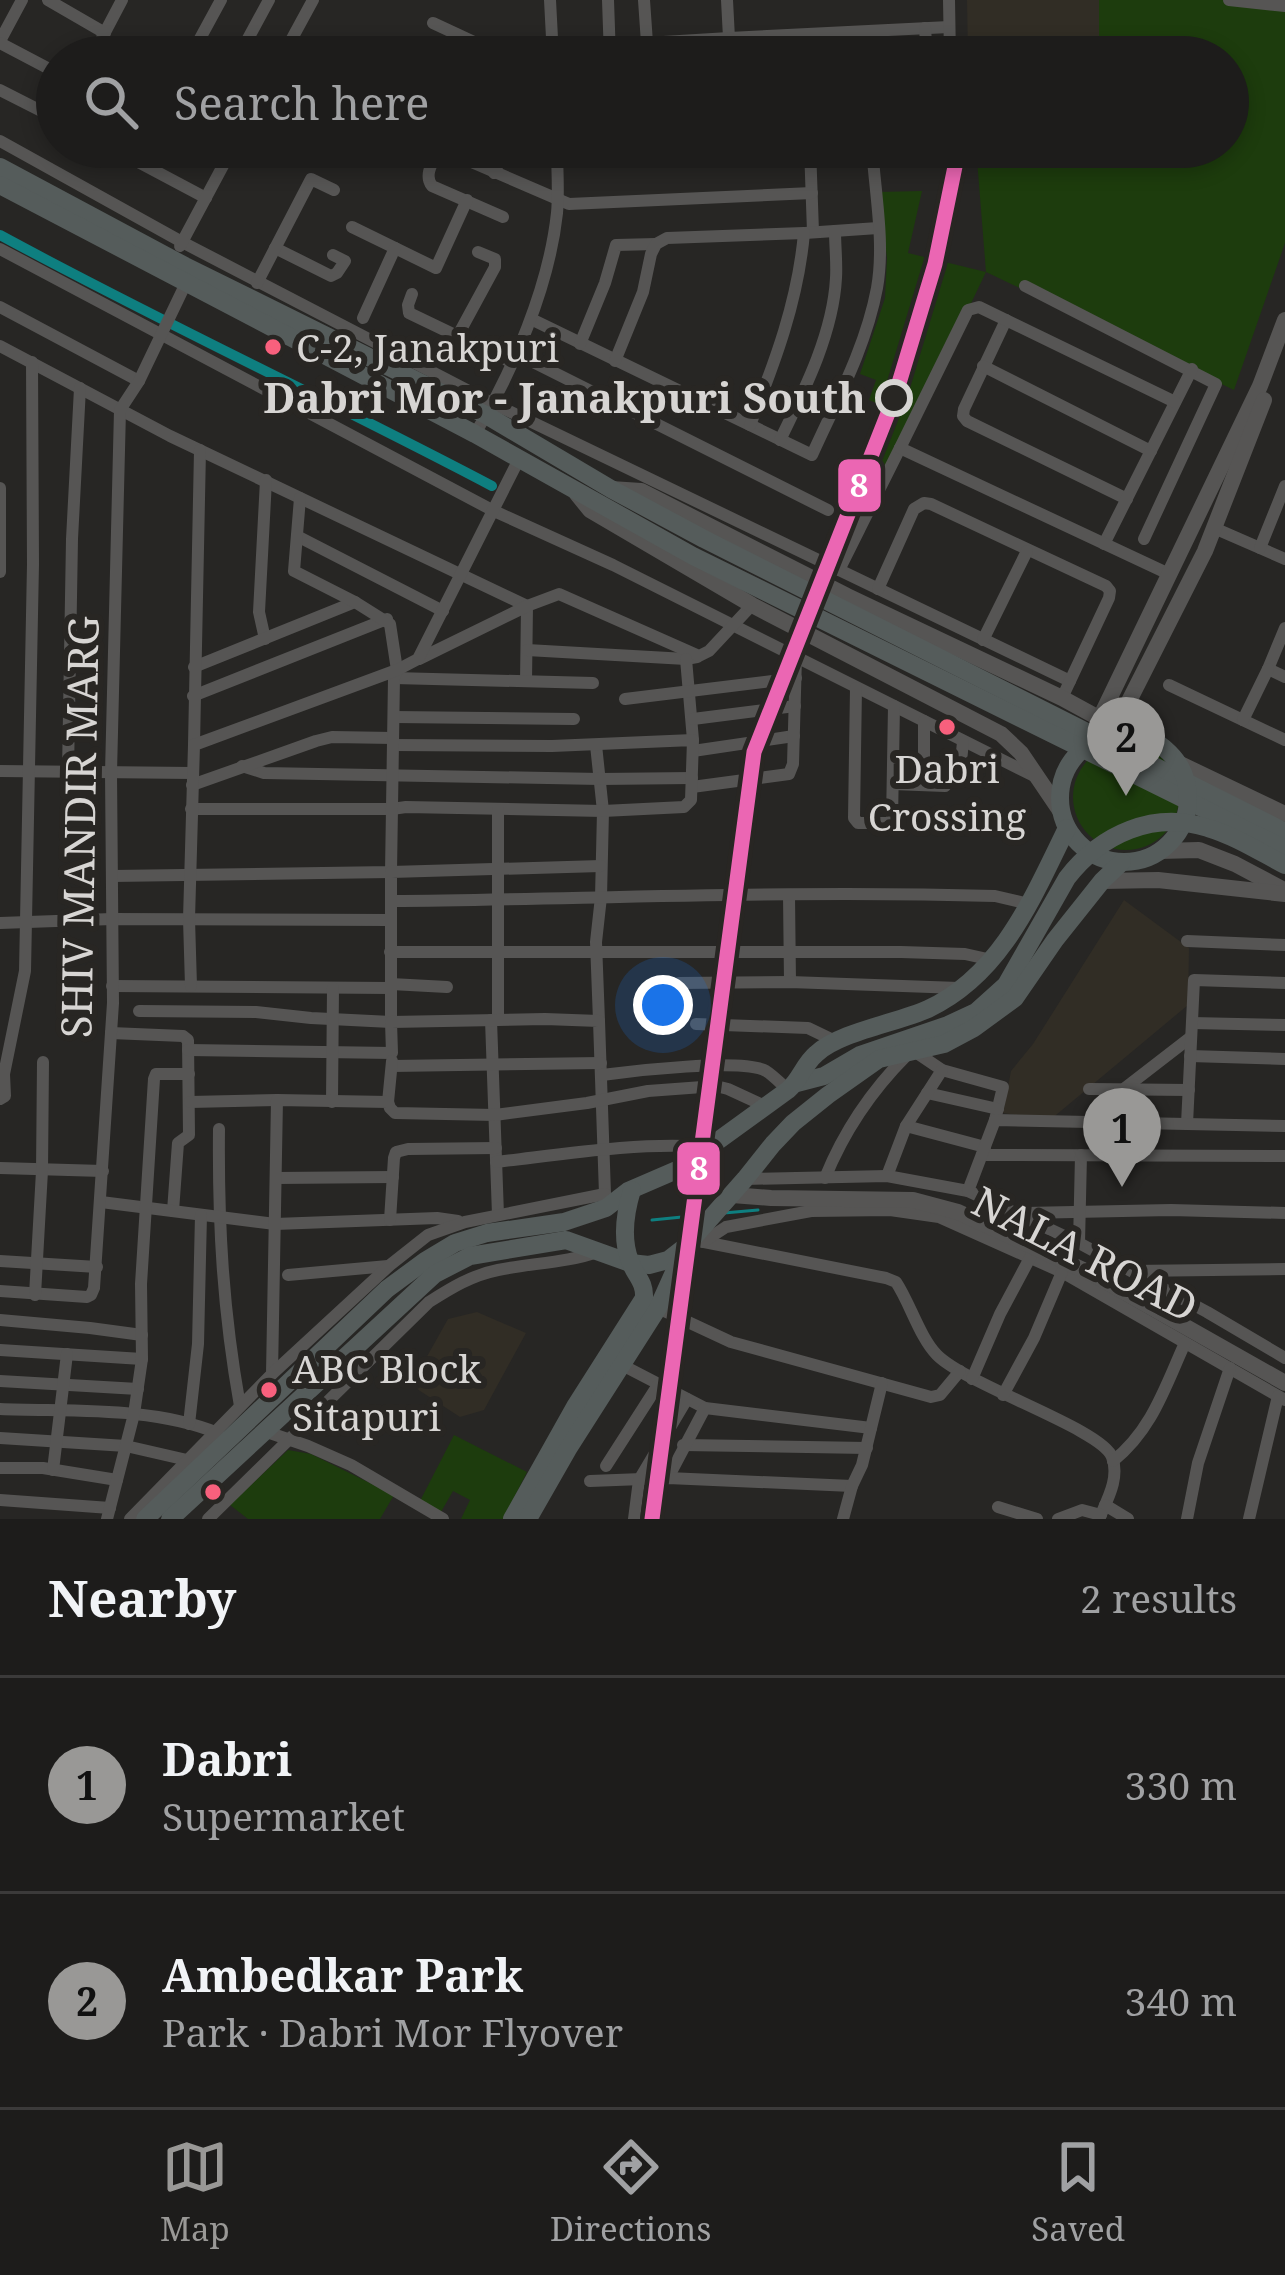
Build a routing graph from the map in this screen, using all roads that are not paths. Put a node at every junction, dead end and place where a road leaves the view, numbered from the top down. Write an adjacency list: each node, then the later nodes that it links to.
1 (22, 0): 31 (street)
2 (48, 0): 13 (street)
3 (122, 0): 18 (street)
4 (220, 0): 20 (street)
5 (269, 0): 21 (street)
6 (313, 0): 22 (street)
7 (550, 0): 24 (street)
8 (608, 0): 25 (street)
9 (644, 0): 26 (street)
10 (727, 0): 27 (street)
11 (949, 0): 16 (street)
12 (1229, 0): 14 (street)
13 (71, 6): 18 (street)
14 (1285, 6)
15 (434, 23): 23 (street)
16 (949, 27): 17 (street); 30 (street)
17 (926, 28): 28 (street); 29 (street)
18 (105, 33): 19 (street)
19 (103, 36)
20 (201, 36)
21 (249, 36)
22 (293, 36)
23 (462, 36)
24 (552, 36)
25 (609, 36)
26 (646, 36)
27 (729, 36)
28 (768, 36)
29 (926, 36)
30 (949, 36)
31 (0, 42): 32 (street)
32 (36, 62)
33 (0, 90): 34 (street)
34 (36, 108)
35 (0, 142): 36 (street)
36 (36, 164)
37 (0, 167): 63 (main road)
38 (42, 168): 63 (street)
39 (150, 168): 51 (street)
40 (222, 168): 51 (street)
41 (431, 168): 52 (street)
42 (483, 168): 47 (street)
43 (496, 168): 47 (street)
44 (557, 168): 53 (street)
45 (811, 168): 50 (street)
46 (874, 168): 56 (street)
47 (494, 173): 53 (street)
48 (0, 184): 67 (main road)
49 (334, 190): 60 (street)
50 (812, 194): 53 (street); 58 (street)
51 (206, 198): 63 (street)
52 (467, 200): 54 (street); 61 (street)
53 (558, 201): 73 (street)
54 (503, 217)
55 (352, 227): 61 (street)
56 (878, 228): 57 (street); 94 (street)
57 (835, 231): 58 (street); 94 (street)
58 (809, 232): 59 (street); 92 (street)
59 (656, 244): 78 (street); 81 (street)
60 (275, 248): 65 (street); 66 (street)
61 (395, 248): 72 (street)
62 (0, 249): 75 (street)
63 (177, 251): 66 (street); 70 (main road)
64 (478, 252): 77 (street)
65 (333, 255)
66 (259, 280): 70 (street); 90 (street)
67 (186, 284): 75 (street); 93 (main road)
68 (1025, 286): 84 (street)
69 (412, 294): 77 (street)
70 (249, 299): 90 (main road)
71 (0, 307): 86 (street)
72 (363, 317)
73 (531, 319): 78 (street); 80 (street)
74 (1006, 320): 83 (street); 89 (street); 95 (street)
75 (162, 333): 86 (street); 106 (street)
76 (1283, 335): 108 (main road); 117 (main road)
77 (457, 337): 80 (street)
78 (580, 344): 81 (street)
79 (0, 346): 82 (street)
80 (513, 358): 90 (street); 107 (street)
81 (615, 361): 85 (street)
82 (32, 362): 87 (street); 167 (street)
83 (983, 366): 97 (street); 105 (street)
84 (1192, 369): 89 (street); 110 (street)
85 (641, 373): 88 (street); 92 (street)
86 (139, 381): 91 (street)
87 (80, 388): 91 (street); 168 (street)
88 (634, 388)
89 (1175, 402): 97 (street)
90 (489, 409): 93 (street); 103 (main road); 115 (street)
91 (120, 410): 96 (street); 169 (street, SHIV MANDIR MARG)
92 (750, 425): 94 (street)
93 (475, 434): 98 (main road)
94 (780, 440)
95 (900, 448): 111 (street); 115 (street)
96 (200, 450): 99 (street); 134 (street)
97 (1151, 451): 105 (street)
98 (514, 468): 101 (main road); 106 (street)
99 (266, 480): 104 (street); 127 (street)
100 (1285, 486): 112 (street)
101 (570, 487): 121 (main road); 184 (main road)
102 (0, 488): 116 (street)
103 (610, 489): 133 (main road); 183 (main road)
104 (300, 498): 109 (street); 118 (street)
105 (1126, 499): 111 (street)
106 (496, 506): 118 (street); 125 (street)
107 (828, 510)
108 (1214, 528): 112 (street); 156 (main road)
109 (297, 536): 120 (street); 123 (street)
110 (1144, 539)
111 (1104, 544): 117 (street)
112 (1260, 548): 114 (street)
113 (1028, 551): 119 (street); 128 (street); 143 (street)
114 (1285, 559)
115 (839, 570): 119 (street)
116 (0, 572)
117 (1169, 574): 150 (main road)
118 (461, 576): 122 (street); 123 (street)
119 (878, 589): 128 (street)
120 (355, 602): 124 (street); 127 (street)
121 (752, 605): 125 (street); 154 (main road)
122 (527, 607): 129 (street); 131 (street); 132 (street)
123 (443, 611): 132 (street)
124 (387, 619): 136 (street); 145 (street)
125 (732, 625): 130 (street); 131 (street)
126 (1285, 628): 135 (street)
127 (265, 639): 134 (street)
128 (983, 640): 143 (street)
129 (527, 650): 131 (street); 139 (street)
130 (796, 657): 138 (street); 142 (street)
131 (693, 658): 144 (street)
132 (418, 659): 136 (street)
133 (993, 666): 143 (main road); 154 (main road)
134 (194, 668): 145 (street)
135 (1268, 669): 137 (street); 153 (street)
136 (396, 674): 139 (street); 149 (street); 161 (street)
137 (1285, 677)
138 (796, 678): 144 (street); 147 (street)
139 (526, 681): 140 (street)
140 (593, 683)
141 (1169, 685): 153 (street)
142 (856, 688): 148 (street); 175 (street)
143 (1066, 690): 150 (main road)
144 (690, 692): 146 (street); 152 (street)
145 (194, 696): 161 (street)
146 (625, 699)
147 (795, 706): 152 (street); 157 (street)
148 (893, 706): 155 (street); 175 (street)
149 (394, 717): 151 (street); 159 (street)
150 (1100, 718): 156 (main road)
151 (574, 719)
152 (693, 719): 163 (street)
153 (1243, 720): 158 (street)
154 (971, 721): 171 (main road)
155 (924, 722): 160 (street); 176 (street)
156 (1134, 735): 164 (main road); 182 (main road)
157 (794, 736): 163 (street); 174 (street)
158 (1285, 740)
159 (393, 741): 162 (street); 165 (street); 170 (street)
160 (963, 742): 171 (street); 176 (street)
161 (194, 745): 172 (street)
162 (596, 745): 163 (street); 173 (street)
163 (693, 745): 174 (street)
164 (1176, 762): 181 (main road); 185 (main road)
165 (242, 766): 170 (street); 172 (street)
166 (0, 771): 167 (street)
167 (29, 772): 168 (street); 205 (street)
168 (68, 772): 169 (street)
169 (111, 773): 172 (street); 191 (street, SHIV MANDIR MARG)
170 (393, 774): 173 (street); 178 (street)
171 (1037, 778): 182 (main road)
172 (192, 779): 177 (street)
173 (600, 779): 174 (street); 180 (street)
174 (692, 783): 180 (street)
175 (892, 784): 176 (street)
176 (924, 785)
177 (191, 809): 178 (street); 192 (street)
178 (392, 809): 179 (street); 190 (street)
179 (498, 810): 180 (street); 189 (street)
180 (603, 811): 188 (street)
181 (1285, 814)
182 (1064, 820): 186 (main road); 200 (main road)
183 (1285, 832)
184 (1285, 849)
185 (1159, 851): 186 (main road); 194 (main road)
186 (1122, 862): 193 (main road)
187 (1285, 865): 200 (main road)
188 (601, 866): 189 (street); 197 (street)
189 (498, 869): 190 (street); 198 (street)
190 (391, 872): 192 (street); 199 (street)
191 (112, 876): 192 (street); 201 (street, SHIV MANDIR MARG)
192 (191, 877): 202 (street)
193 (1102, 881): 194 (main road); 235 (main road)
194 (1283, 887)
195 (616, 888): 197 (street)
196 (789, 896): 197 (street); 200 (street); 210 (street)
197 (601, 897): 198 (street); 211 (street)
198 (497, 900): 199 (street); 209 (street)
199 (391, 901): 203 (street)
200 (1037, 910): 212 (main road); 244 (main road)
201 (112, 919): 202 (street); 205 (street); 216 (street, SHIV MANDIR MARG)
202 (189, 919): 203 (street); 217 (street)
203 (390, 920): 208 (street)
204 (0, 922): 205 (street)
205 (26, 922): 232 (street)
206 (1187, 941): 207 (street)
207 (1285, 946)
208 (390, 952): 209 (street); 218 (street)
209 (497, 952): 211 (street); 224 (street)
210 (790, 952): 211 (street); 212 (street); 213 (street)
211 (597, 953): 225 (street)
212 (992, 960): 221 (main road)
213 (790, 982): 214 (street); 221 (street)
214 (679, 983)
215 (1285, 983): 229 (street)
216 (112, 986): 217 (street); 230 (street, SHIV MANDIR MARG)
217 (191, 986): 220 (street)
218 (391, 986): 219 (street); 220 (street); 226 (street)
219 (447, 987)
220 (333, 988): 223 (street)
221 (962, 988): 231 (main road)
222 (139, 1011): 223 (street)
223 (333, 1019): 226 (street); 234 (street)
224 (494, 1020): 225 (street); 226 (street); 240 (street)
225 (599, 1021): 241 (street)
226 (391, 1022): 238 (street)
227 (696, 1024): 231 (street)
228 (1285, 1025): 229 (street)
229 (1192, 1030): 236 (street); 246 (street)
230 (111, 1033): 233 (street); 271 (street, SHIV MANDIR MARG)
231 (835, 1041): 244 (main road)
232 (6, 1044): 249 (street)
233 (188, 1050): 234 (street); 243 (street)
234 (333, 1052): 238 (street); 253 (street)
235 (912, 1052): 242 (street); 265 (main road); 276 (street)
236 (1190, 1055): 237 (street); 247 (street)
237 (1285, 1059)
238 (392, 1060): 240 (street); 254 (street)
239 (43, 1062): 272 (street)
240 (494, 1066): 241 (street); 256 (street)
241 (601, 1069): 244 (street); 251 (street)
242 (942, 1070): 248 (street); 257 (street)
243 (189, 1074): 252 (street); 282 (street)
244 (792, 1086): 255 (main road)
245 (1089, 1089): 246 (street)
246 (1124, 1089): 247 (street)
247 (1189, 1090): 258 (street)
248 (927, 1093): 257 (street); 260 (street)
249 (0, 1099)
250 (278, 1100): 252 (street); 253 (street); 275 (street)
251 (600, 1100): 255 (street); 256 (street); 264 (street)
252 (190, 1102): 283 (street)
253 (332, 1102): 254 (street)
254 (388, 1102): 256 (street)
255 (765, 1106): 259 (main road)
256 (496, 1114): 267 (street)
257 (996, 1114): 258 (street); 266 (street)
258 (1187, 1124): 261 (street)
259 (738, 1125): 263 (main road); 265 (main road)
260 (906, 1126): 266 (street); 273 (street)
261 (1285, 1126)
262 (219, 1130): 289 (street)
263 (708, 1148): 264 (street); 277 (main road)
264 (603, 1150): 267 (street); 280 (street)
265 (768, 1150): 278 (main road)
266 (983, 1151): 268 (street); 279 (street)
267 (496, 1155): 274 (street); 288 (street)
268 (1081, 1155): 269 (street); 284 (street)
269 (1285, 1156)
270 (0, 1168): 272 (street)
271 (103, 1171): 272 (street); 281 (street, SHIV MANDIR MARG)
272 (42, 1172): 299 (street)
273 (887, 1176): 276 (street); 279 (street)
274 (393, 1177): 275 (street); 290 (street)
275 (276, 1178): 292 (street)
276 (825, 1178): 278 (street)
277 (632, 1190): 280 (main road); 300 (main road)
278 (735, 1191): 294 (main road); 301 (main road)
279 (968, 1191): 286 (street)
280 (606, 1201): 288 (street); 337 (main road)
281 (101, 1202): 282 (street); 303 (street, SHIV MANDIR MARG)
282 (146, 1208): 283 (street); 311 (street)
283 (173, 1211): 287 (street)
284 (1080, 1212): 285 (street); 286 (street); 295 (street)
285 (1285, 1213)
286 (1018, 1214): 293 (street)
287 (201, 1215): 289 (street); 334 (street)
288 (498, 1215): 291 (street)
289 (218, 1217): 292 (street); 329 (street)
290 (390, 1220): 291 (street); 292 (street)
291 (465, 1222): 302 (street)
292 (274, 1224): 319 (street)
293 (1062, 1234): 295 (street); 301 (street)
294 (694, 1240): 297 (street, NALA ROAD); 300 (main road); 309 (main road); 320 (street)
295 (1079, 1244): 305 (street)
296 (602, 1251): 300 (main road); 336 (main road); 339 (street)
297 (1031, 1256): 301 (street, NALA ROAD); 320 (street)
298 (0, 1262): 299 (street)
299 (37, 1263): 303 (street); 308 (street)
300 (630, 1263): 363 (main road)
301 (1056, 1264): 312 (street, NALA ROAD); 326 (main road); 327 (street)
302 (390, 1265): 306 (street); 319 (street)
303 (97, 1267): 308 (street)
304 (1285, 1269): 305 (street)
305 (1131, 1272): 315 (street)
306 (288, 1275)
307 (0, 1292): 308 (street)
308 (35, 1295)
309 (658, 1308): 317 (main road); 322 (street)
310 (0, 1320): 311 (street)
311 (142, 1335): 316 (street)
312 (1185, 1342): 318 (street, NALA ROAD); 345 (street)
313 (0, 1350): 314 (street)
314 (68, 1354): 316 (street); 323 (street)
315 (1285, 1358)
316 (142, 1359): 325 (street)
317 (622, 1365): 324 (street); 364 (main road)
318 (1230, 1368): 326 (street, NALA ROAD); 370 (street)
319 (272, 1373): 329 (street)
320 (966, 1375): 322 (street); 327 (street)
321 (0, 1381): 323 (street)
322 (882, 1383): 335 (street)
323 (64, 1384): 325 (street); 332 (street)
324 (658, 1385): 328 (street); 346 (street)
325 (138, 1389): 333 (street)
326 (1282, 1393): 371 (street)
327 (1003, 1395): 345 (street)
328 (687, 1400): 330 (street); 351 (street)
329 (240, 1406): 337 (street)
330 (705, 1408): 335 (street); 341 (street)
331 (0, 1409): 332 (street)
332 (60, 1412): 333 (street); 340 (street)
333 (134, 1414): 334 (street); 342 (street)
334 (189, 1424): 337 (street)
335 (871, 1428): 343 (street)
336 (264, 1431): 339 (street); 360 (main road)
337 (222, 1435): 344 (street); 359 (main road)
338 (0, 1438): 340 (street)
339 (288, 1439): 361 (street); 362 (street)
340 (56, 1441): 342 (street); 348 (street)
341 (683, 1445): 343 (street); 349 (street)
342 (126, 1446): 344 (street); 350 (street)
343 (867, 1448): 353 (street)
344 (187, 1460): 358 (street)
345 (1113, 1461): 356 (street)
346 (606, 1466)
347 (0, 1468): 348 (street)
348 (53, 1469): 350 (street)
349 (668, 1478): 351 (street); 353 (street)
350 (117, 1480): 357 (street)
351 (638, 1480): 352 (street); 365 (street)
352 (590, 1481)
353 (852, 1486): 366 (street)
354 (0, 1500): 357 (street)
355 (998, 1508): 367 (street)
356 (1102, 1513): 368 (street); 369 (street)
357 (108, 1514)
358 (130, 1519)
359 (145, 1519)
360 (170, 1519)
361 (208, 1519)
362 (443, 1519)
363 (512, 1519)
364 (528, 1519)
365 (634, 1519)
366 (843, 1519)
367 (1036, 1519)
368 (1058, 1519)
369 (1127, 1519)
370 (1187, 1519)
371 (1250, 1519)

